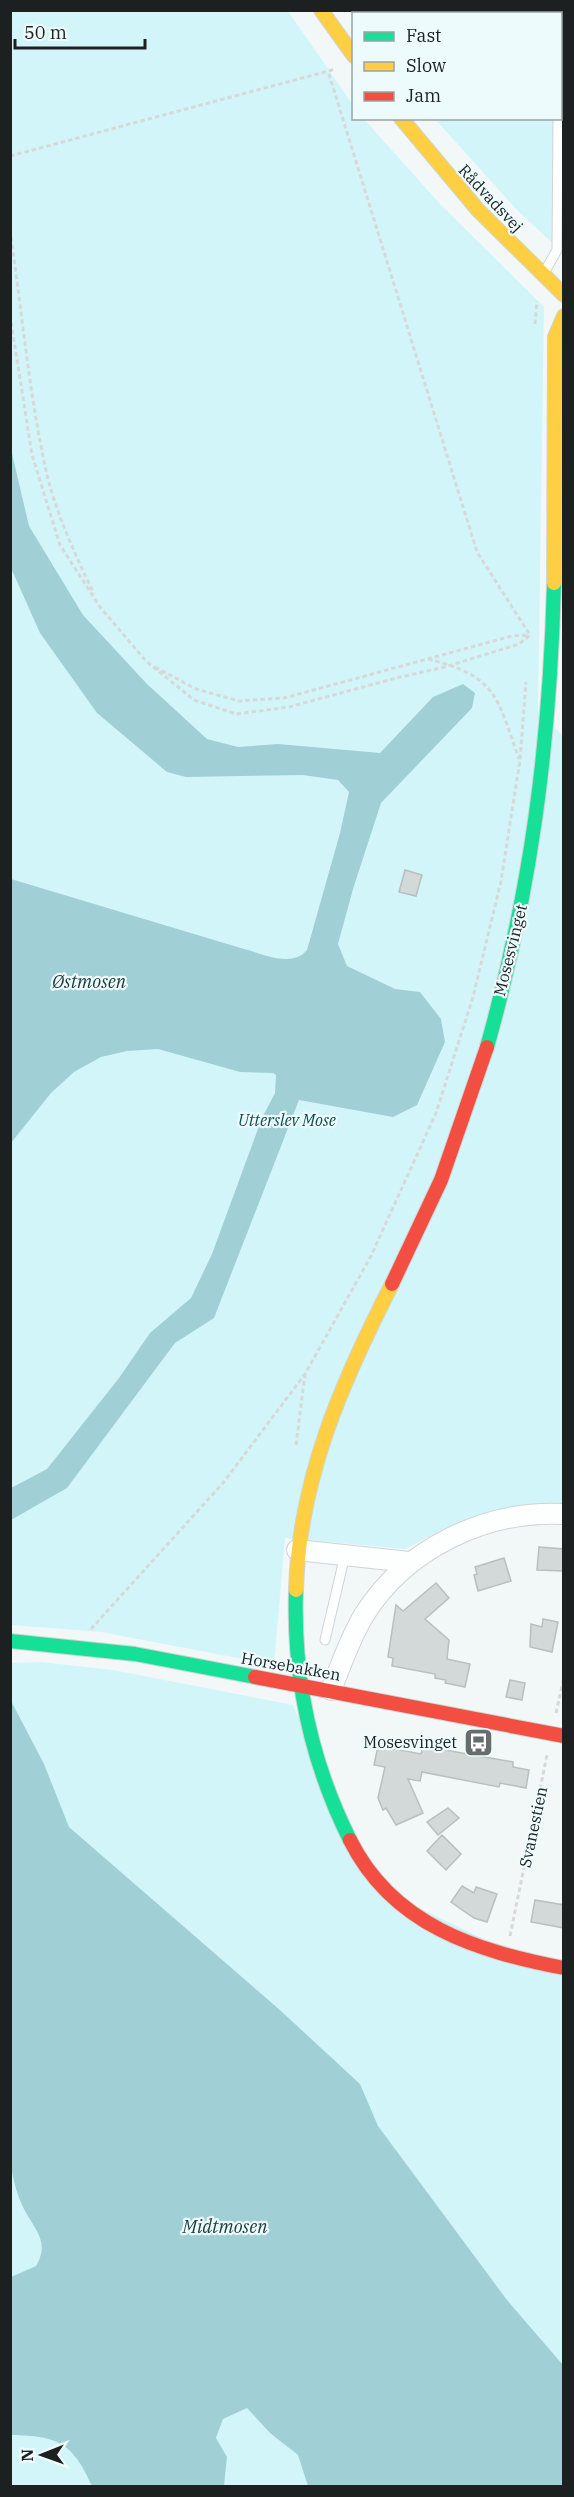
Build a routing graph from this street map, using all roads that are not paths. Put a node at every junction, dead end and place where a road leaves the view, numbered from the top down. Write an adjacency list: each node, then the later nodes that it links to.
1 (321, 10): 2 (street)
2 (349, 62)
3 (403, 120): 5 (street, Rådvadsvej)
4 (558, 120): 5 (lane)
5 (543, 275): 6 (street, Rådvadsvej)
6 (564, 294)
7 (564, 316): 8 (street, Mosesvinget)
8 (559, 630): 9 (street, Mosesvinget)
9 (556, 726): 11 (street, Mosesvinget)
10 (564, 1514): 13 (street)
11 (297, 1550): 12 (street); 16 (street, Mosesvinget)
12 (345, 1555): 13 (street); 14 (lane)
13 (409, 1562): 17 (street)
14 (326, 1640)
15 (10, 1641): 16 (street, Horsebakken)
16 (301, 1684): 17 (street, Horsebakken); 19 (street, Mosesvinget)
17 (331, 1690): 18 (street, Horsebakken)
18 (558, 1735)
19 (564, 1968)

